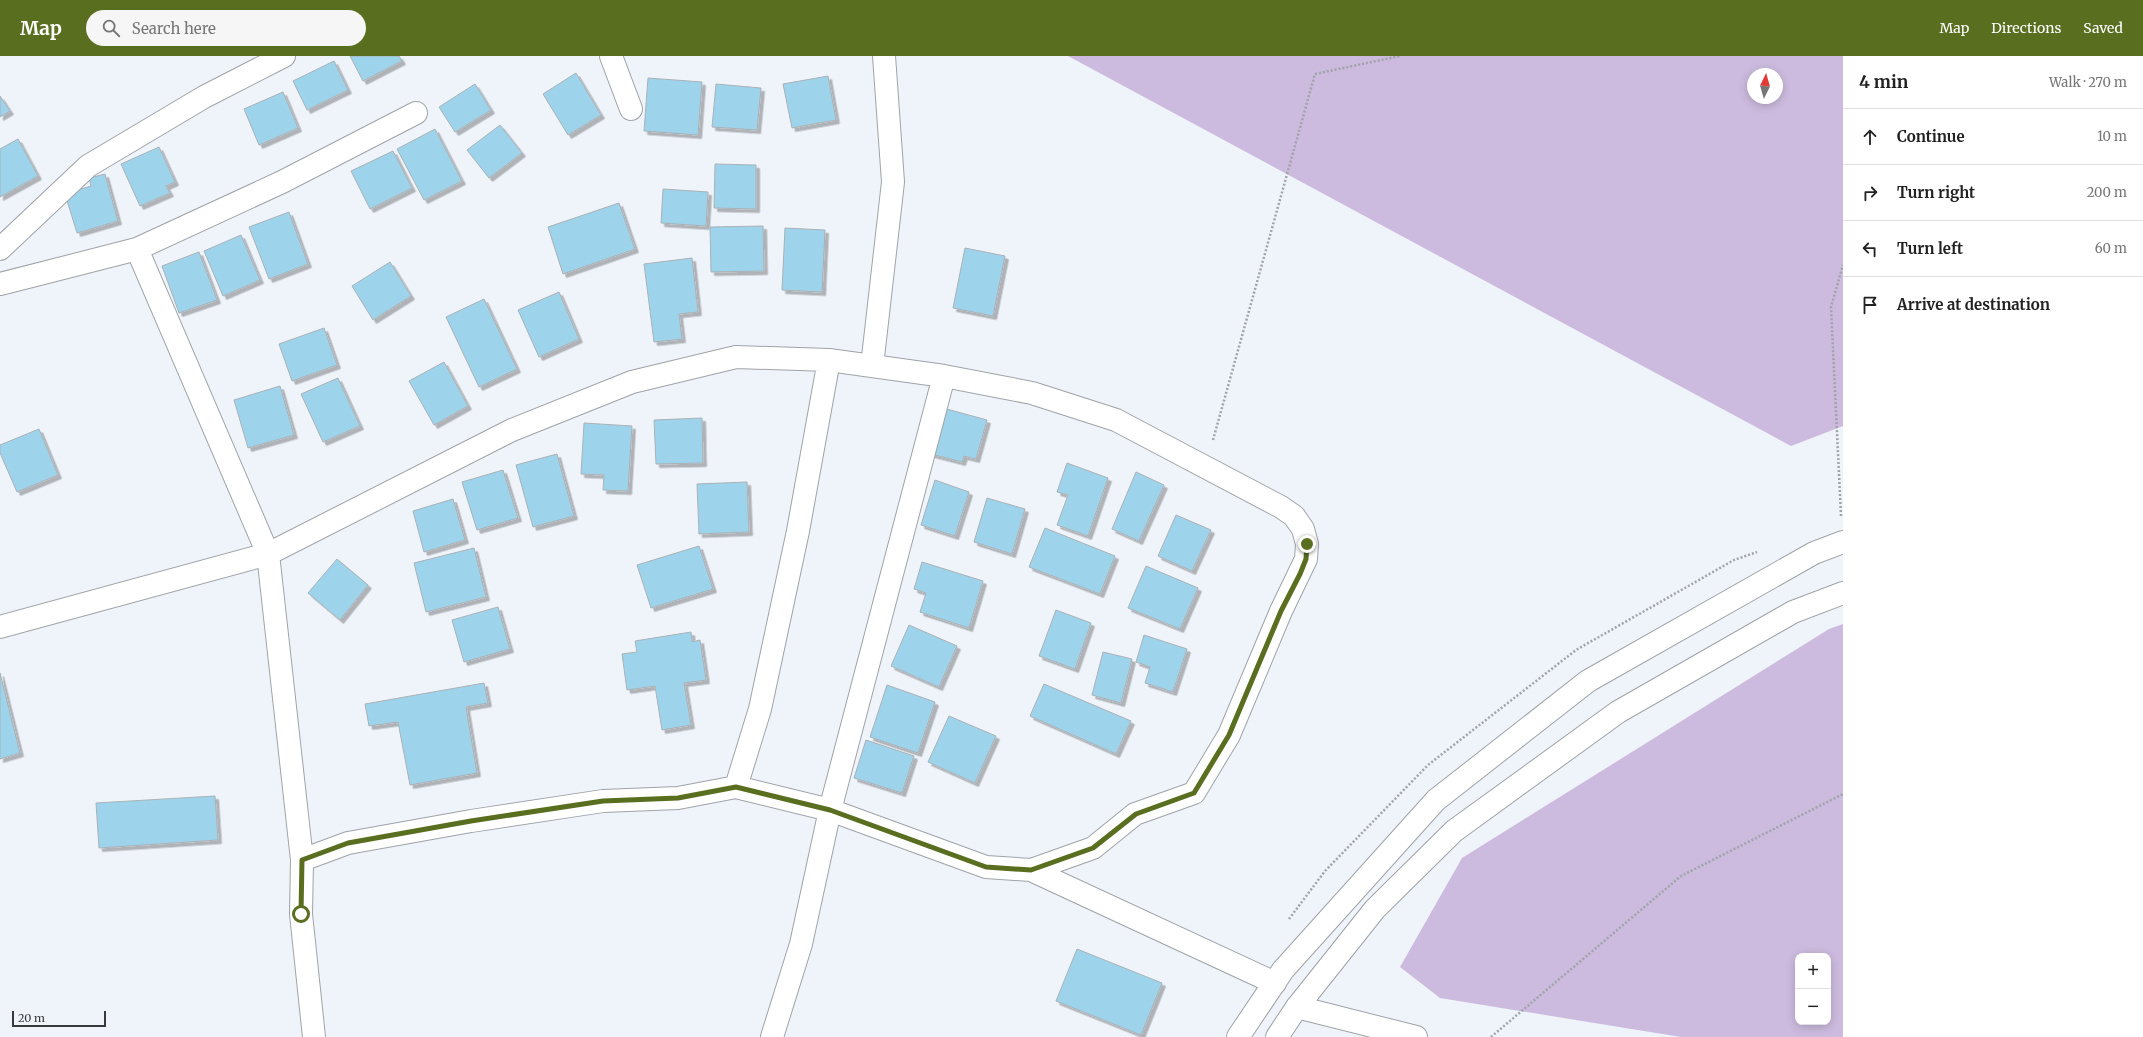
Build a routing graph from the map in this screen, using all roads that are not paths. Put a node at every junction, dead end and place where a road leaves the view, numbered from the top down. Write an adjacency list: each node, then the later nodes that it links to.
1 (284, 56): 6 (street)
2 (611, 56): 4 (street)
3 (884, 56): 10 (street)
4 (631, 109)
5 (416, 113): 7 (street)
6 (0, 249)
7 (137, 249): 8 (street); 13 (street)
8 (0, 284)
9 (829, 360): 10 (street); 13 (street); 16 (street)
10 (872, 366): 11 (street)
11 (944, 376): 17 (street); 19 (street)
12 (1843, 542): 20 (street)
13 (268, 554): 15 (street); 18 (street)
14 (1843, 593): 21 (street)
15 (0, 627)
16 (736, 787): 17 (street); 18 (street)
17 (830, 810): 19 (street); 23 (street)
18 (302, 860): 22 (street)
19 (1031, 870): 20 (street)
20 (1275, 983): 24 (street)
21 (1297, 1007): 25 (street); 26 (street)
22 (314, 1037)
23 (772, 1037)
24 (1238, 1037)
25 (1277, 1037)
26 (1416, 1037)

